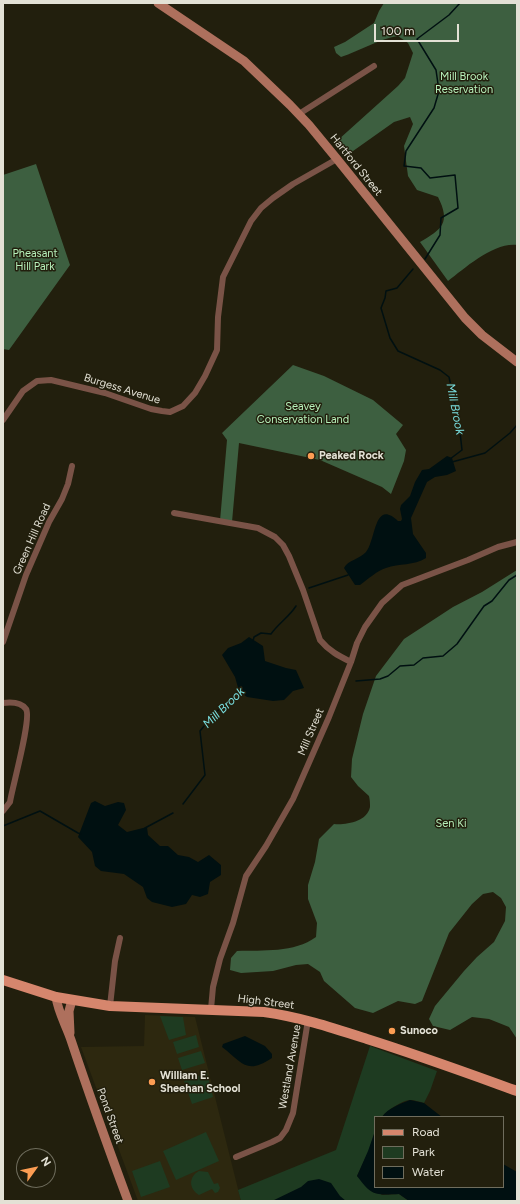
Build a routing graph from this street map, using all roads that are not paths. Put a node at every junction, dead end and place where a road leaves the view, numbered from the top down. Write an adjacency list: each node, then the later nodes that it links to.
1 (158, 3): 3 (street, Hartford Street)
2 (374, 66): 3 (street)
3 (299, 114): 4 (street, Hartford Street)
4 (337, 159): 5 (street, Hartford Street); 6 (street, Burgess Avenue)
5 (517, 362)
6 (3, 420)
7 (72, 466): 10 (street, Green Hill Road)
8 (174, 513): 11 (street)
9 (517, 542): 11 (street, Mill Street)
10 (3, 642)
11 (351, 662): 19 (street, Mill Street)
12 (3, 703): 13 (street)
13 (3, 811)
14 (120, 938): 18 (street)
15 (3, 980): 16 (main road, High Street)
16 (56, 997): 17 (main road, High Street); 21 (street, Pond Street)
17 (72, 1000): 18 (main road, High Street); 21 (street, Pond Street)
18 (110, 1006): 19 (main road, High Street)
19 (211, 1009): 20 (main road, High Street)
20 (308, 1020): 22 (main road, High Street); 23 (street, Westland Avenue)
21 (70, 1038): 24 (street, Pond Street)
22 (517, 1091)
23 (236, 1157)
24 (128, 1201)

